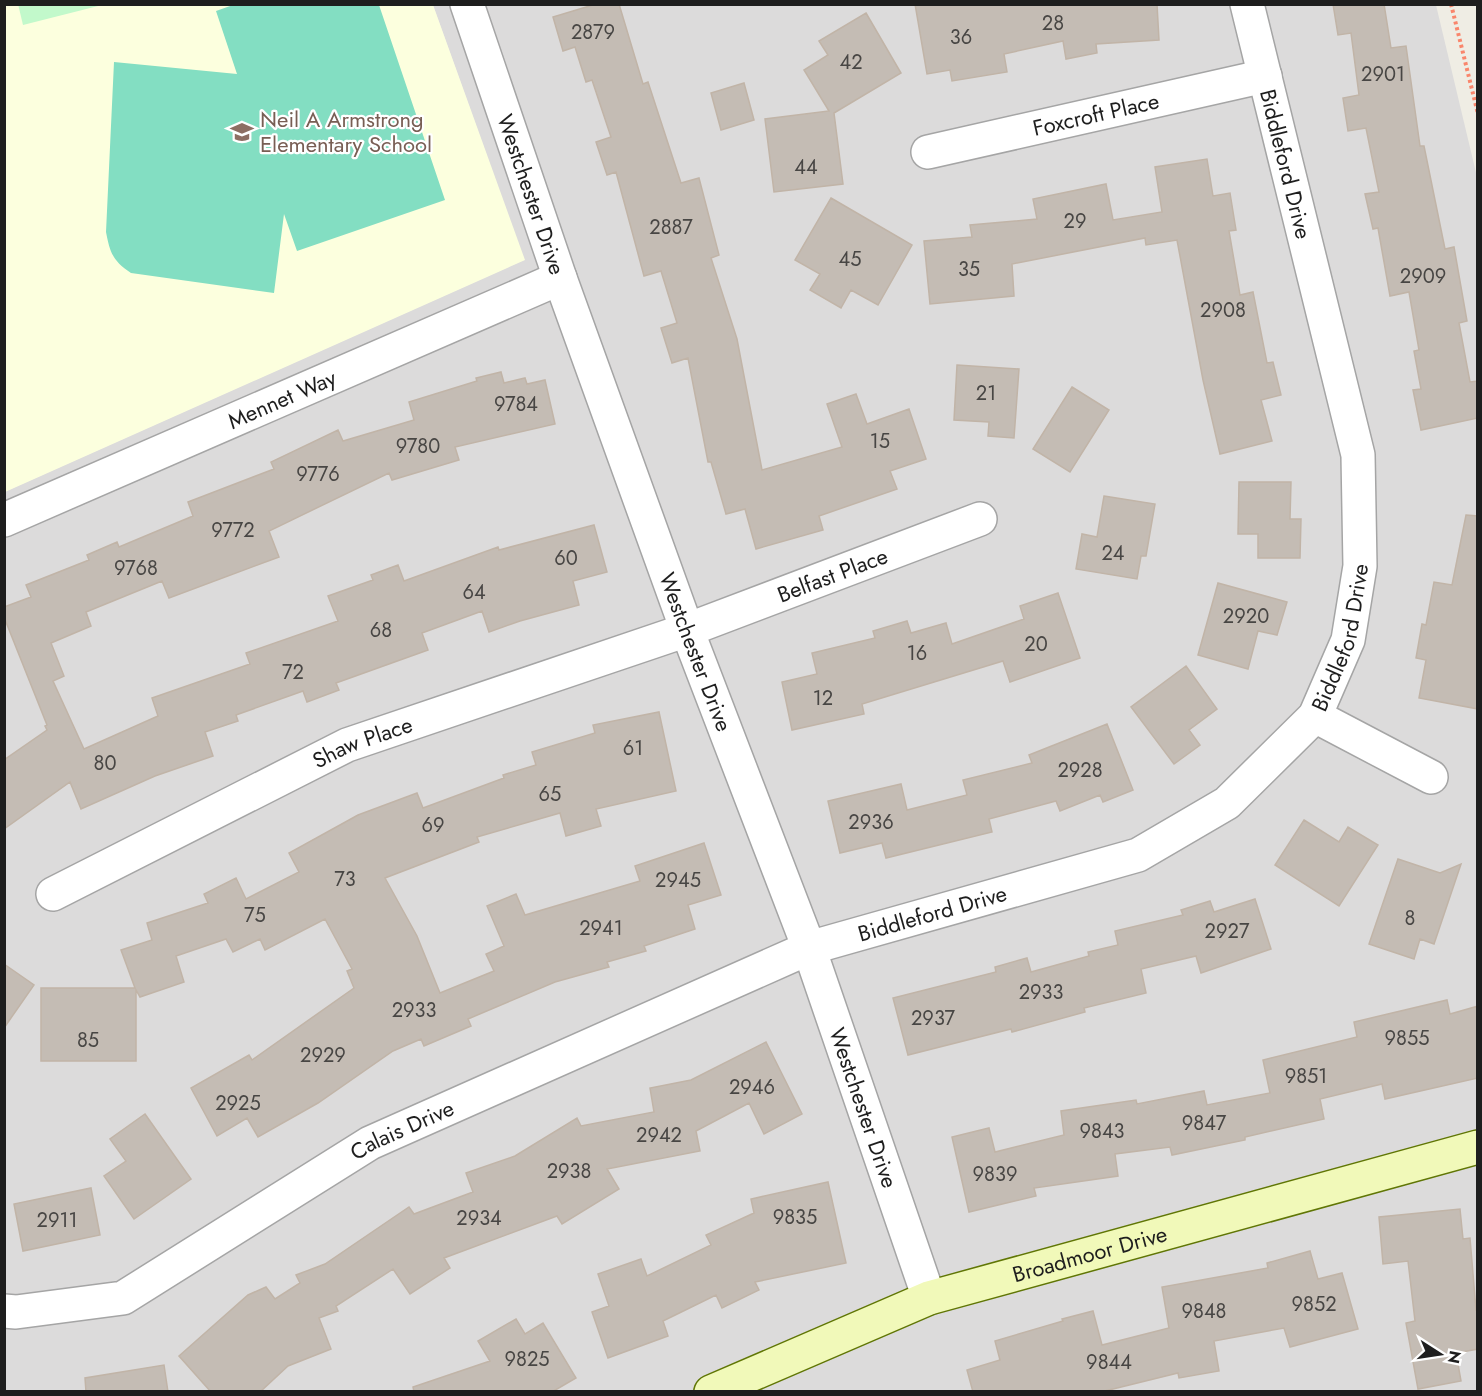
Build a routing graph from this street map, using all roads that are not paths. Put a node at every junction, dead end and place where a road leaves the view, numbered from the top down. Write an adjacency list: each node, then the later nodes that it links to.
1 (467, 4): 5 (street, Westchester Drive)
2 (1247, 4): 3 (street, Biddleford Drive)
3 (1264, 76): 4 (street, Foxcroft Place); 9 (street, Biddleford Drive)
4 (928, 152)
5 (560, 278): 7 (street, Mennet Way); 8 (street, Westchester Drive)
6 (980, 519): 8 (street, Belfast Place)
7 (4, 520)
8 (687, 630): 11 (street, Shaw Place); 12 (street, Westchester Drive)
9 (1315, 717): 10 (street); 12 (street, Biddleford Drive)
10 (1431, 777)
11 (53, 894)
12 (809, 948): 14 (street, Westchester Drive); 15 (street, Calais Drive)
13 (1478, 1147): 14 (street, Broadmoor Drive)
14 (928, 1298): 16 (street, Broadmoor Drive)
15 (4, 1311)
16 (711, 1392)

